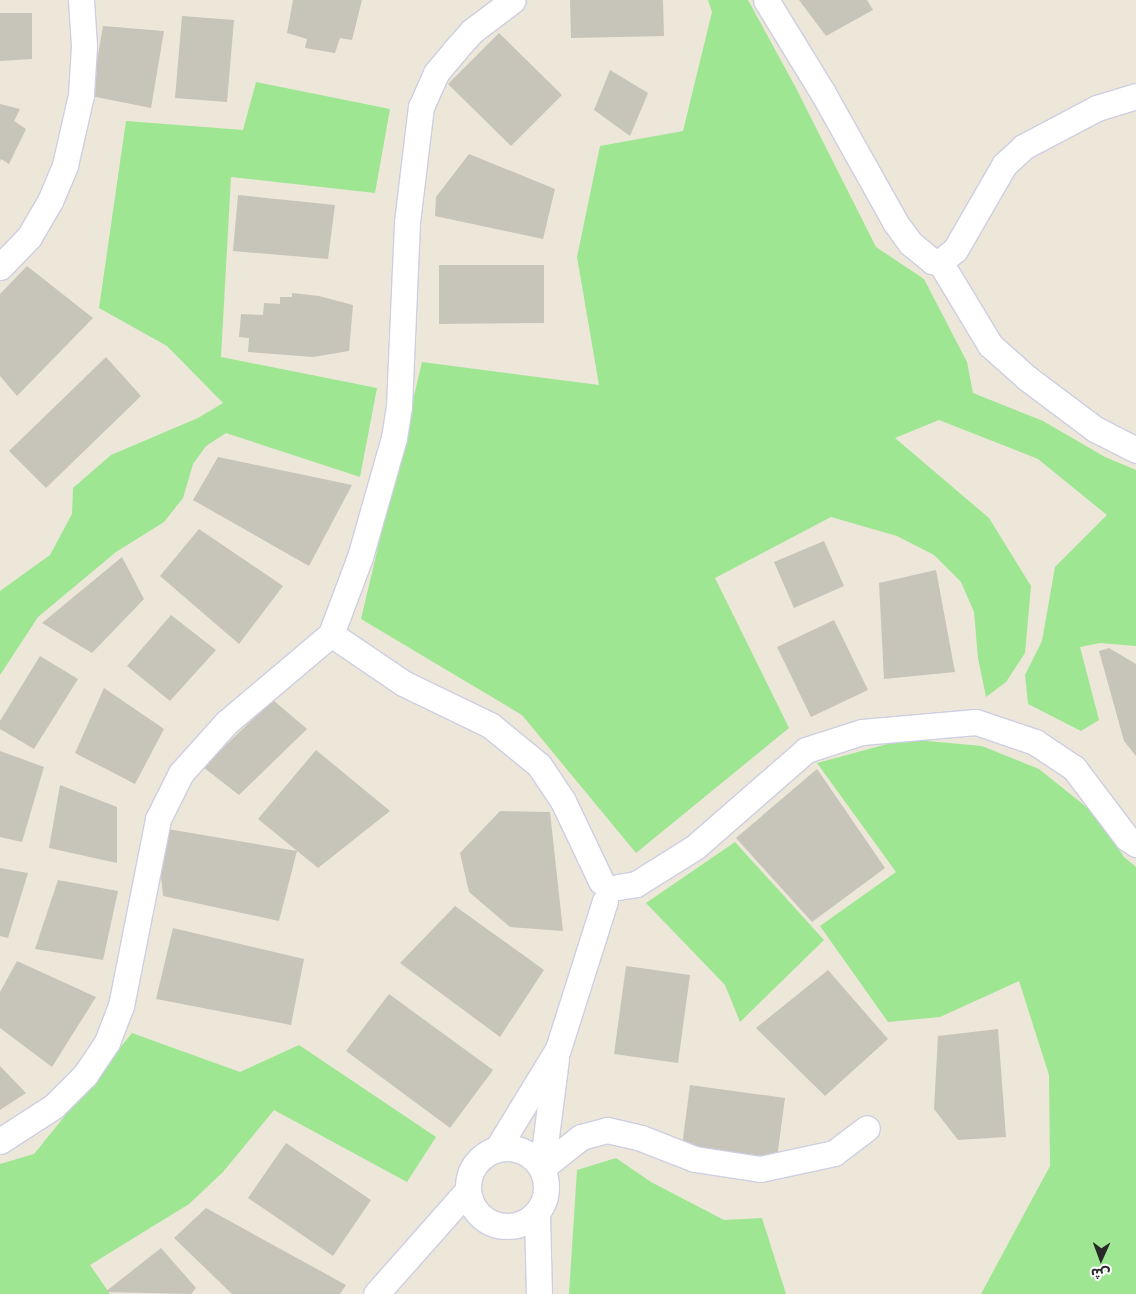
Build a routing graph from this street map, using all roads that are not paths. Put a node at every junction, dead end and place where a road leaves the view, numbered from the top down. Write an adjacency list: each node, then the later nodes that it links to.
1 (81, 0): 6 (street)
2 (513, 0): 8 (street)
3 (766, 0): 5 (street)
4 (1136, 96): 5 (street)
5 (940, 262): 7 (street)
6 (0, 267)
7 (1136, 450)
8 (331, 634): 10 (street); 13 (street)
9 (1136, 844): 10 (street)
10 (608, 890): 11 (street)
11 (558, 1049): 14 (street); 15 (street)
12 (867, 1128): 15 (street)
13 (0, 1141)
14 (497, 1149): 15 (street); 16 (street)
15 (542, 1168): 17 (street)
16 (468, 1190): 17 (street); 18 (street)
17 (537, 1214): 19 (street)
18 (376, 1294)
19 (539, 1294)

